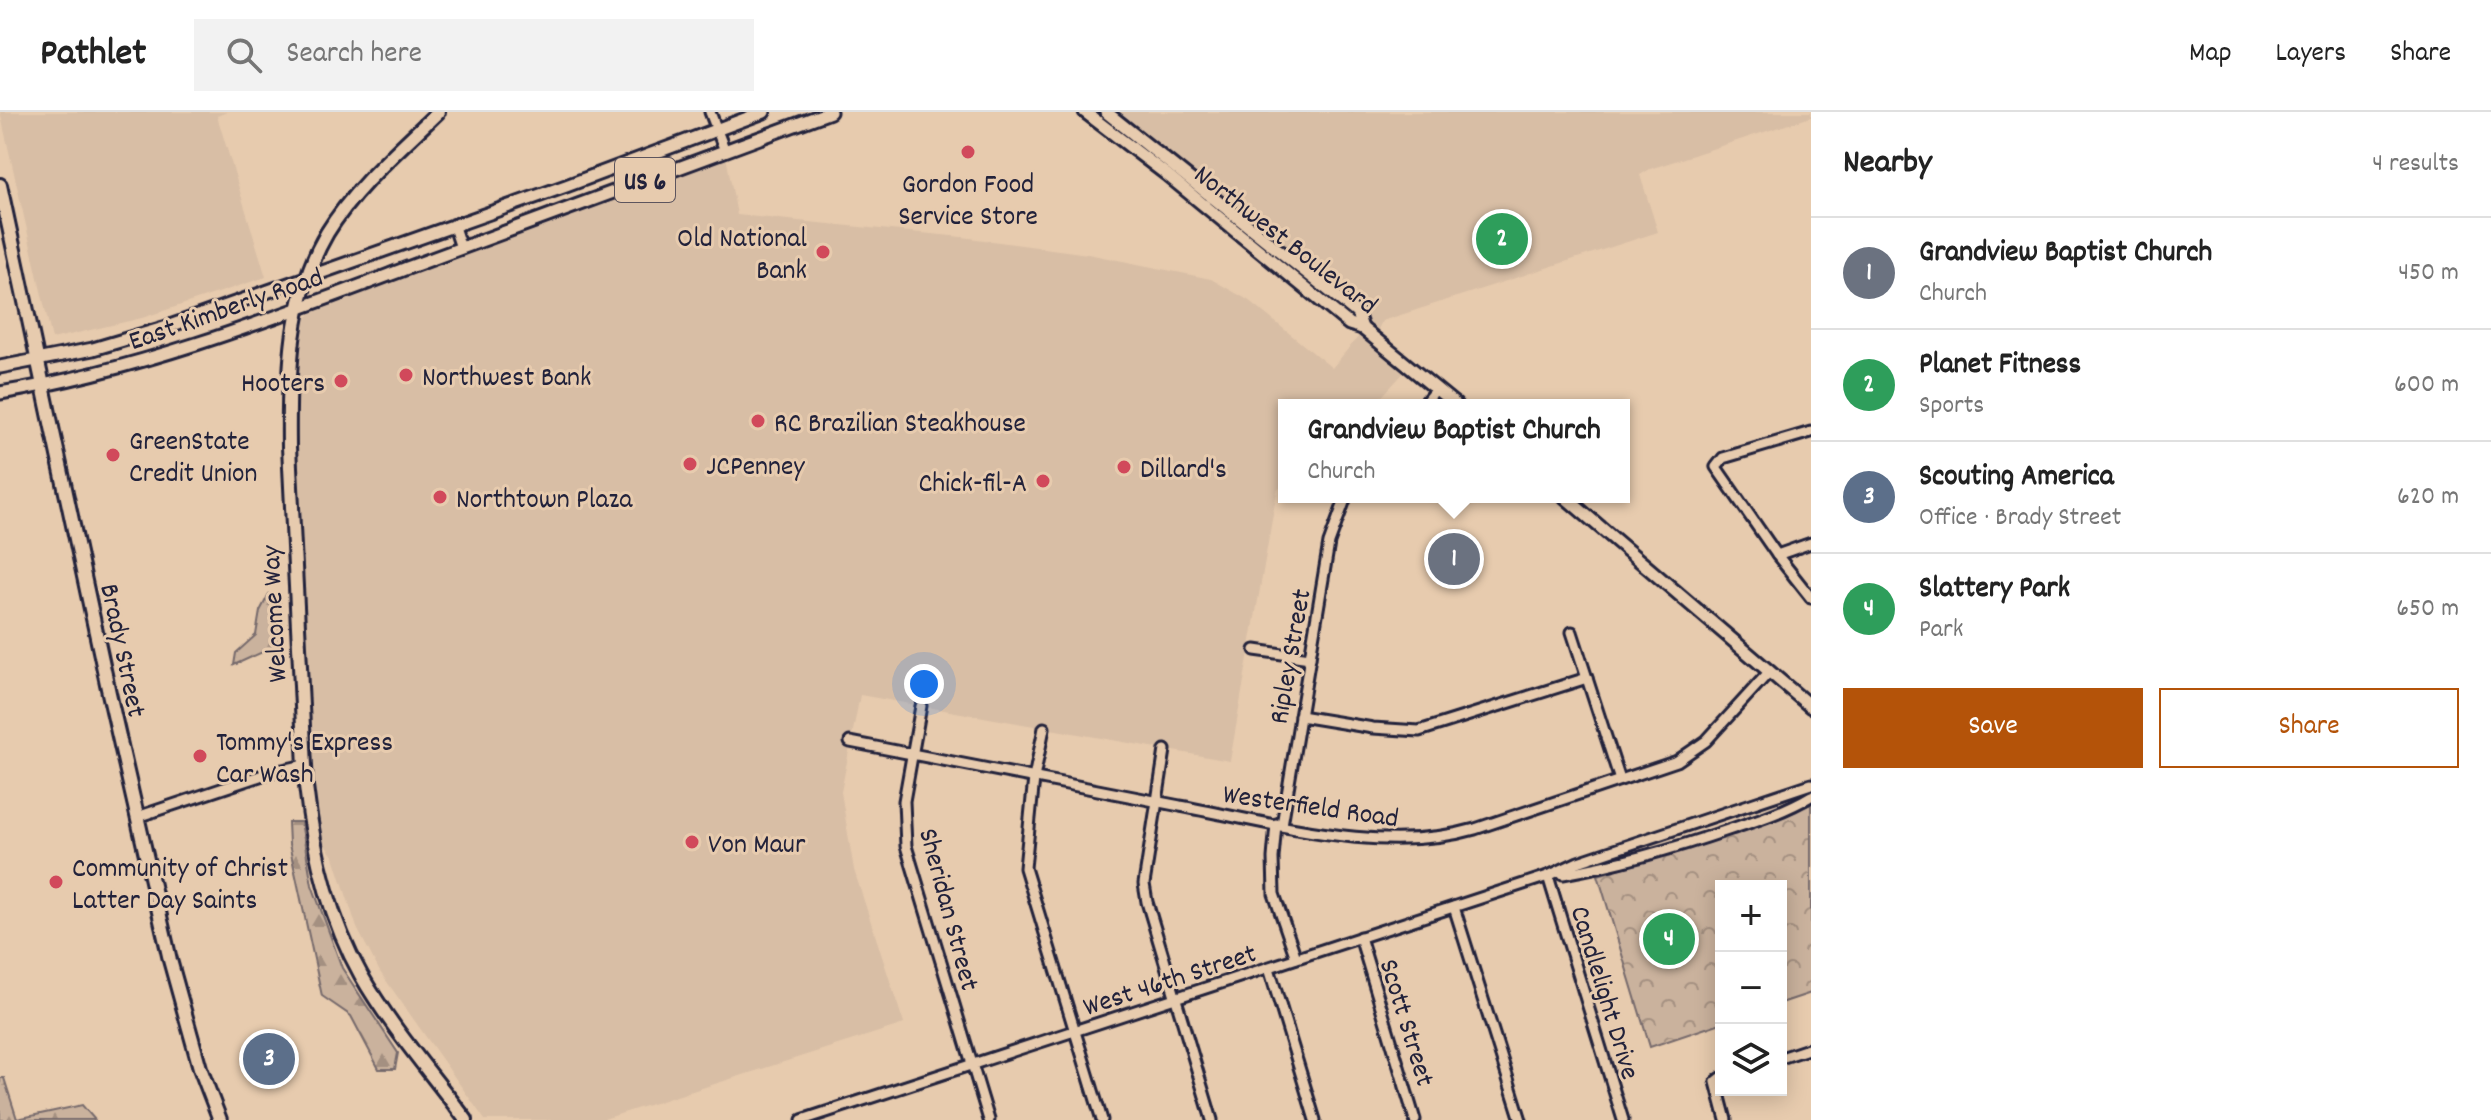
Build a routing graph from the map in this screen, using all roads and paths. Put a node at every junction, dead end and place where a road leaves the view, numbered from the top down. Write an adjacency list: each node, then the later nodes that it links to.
1 (438, 112): 12 (highway, Welcome Way)
2 (710, 112): 7 (street)
3 (764, 112): 7 (main road, US 6)
4 (830, 112): 8 (main road, US 6)
5 (1085, 112): 14 (main road, Northwest Boulevard)
6 (1106, 112): 14 (main road, Northwest Boulevard)
7 (716, 130): 8 (street); 10 (main road, US 6)
8 (725, 151): 11 (main road, US 6)
9 (0, 185): 15 (highway, Brady Street)
10 (454, 227): 11 (street); 12 (main road, East Kimberly Road / US 6)
11 (461, 248): 13 (main road, East Kimberly Road / US 6)
12 (306, 279): 13 (highway, Welcome Way); 15 (main road, East Kimberly Road / US 6)
13 (298, 307): 17 (main road, East Kimberly Road / US 6); 40 (highway, Welcome Way)
14 (1362, 328): 18 (main road, Northwest Boulevard)
15 (38, 360): 16 (main road, East Kimberly Road / US 6); 17 (highway, Brady Street)
16 (0, 367)
17 (44, 385): 19 (main road, East Kimberly Road / US 6); 46 (highway, Brady Street)
18 (1436, 389): 20 (street); 21 (main road, Northwest Boulevard)
19 (0, 393)
20 (1428, 399)
21 (1448, 399)
22 (1811, 432): 26 (street)
23 (1344, 503): 30 (street, Ripley Street)
24 (1572, 503): 31 (main road)
25 (1811, 543): 26 (street)
26 (1777, 555): 27 (street)
27 (1811, 598)
28 (1572, 632): 32 (street)
29 (1255, 650): 30 (street)
30 (1310, 658): 35 (street, Ripley Street)
31 (1770, 671): 34 (main road); 42 (street, Westerfield Road)
32 (1587, 678): 35 (street); 42 (street)
33 (921, 706): 39 (street, Sheridan Street)
34 (1811, 707)
35 (1300, 716): 47 (street, Ripley Street)
36 (1044, 728): 41 (street)
37 (850, 742): 39 (street, Westerfield Road)
38 (1165, 750): 45 (street)
39 (912, 755): 41 (street, Westerfield Road); 57 (street, Sheridan Street)
40 (305, 765): 46 (street); 60 (highway, Welcome Way)
41 (1034, 778): 45 (street, Westerfield Road); 54 (street)
42 (1620, 780): 47 (street, Westerfield Road)
43 (1811, 784): 48 (street, West 46th Street)
44 (1811, 796): 48 (street, West 46th Street)
45 (1156, 801): 47 (street, Westerfield Road); 53 (street)
46 (137, 817): 59 (highway, Brady Street)
47 (1279, 824): 51 (street, Ripley Street)
48 (1548, 876): 49 (street, West 46th Street); 68 (street, Candlelight Drive)
49 (1454, 907): 50 (street, West 46th Street); 67 (street)
50 (1360, 937): 51 (street, West 46th Street); 66 (street, Scott Street)
51 (1296, 958): 52 (street, West 46th Street)
52 (1269, 968): 53 (street, West 46th Street); 65 (street)
53 (1176, 998): 54 (street, West 46th Street); 64 (street)
54 (1074, 1032): 57 (street, West 46th Street); 63 (street)
55 (1811, 1048): 56 (street)
56 (1787, 1056)
57 (972, 1064): 61 (street, West 46th Street); 62 (street, Sheridan Street)
58 (1719, 1096): 69 (street)
59 (220, 1120)
60 (466, 1120)
61 (802, 1120)
62 (989, 1120)
63 (1102, 1120)
64 (1212, 1120)
65 (1315, 1120)
66 (1415, 1120)
67 (1521, 1120)
68 (1623, 1120)
69 (1726, 1120)

